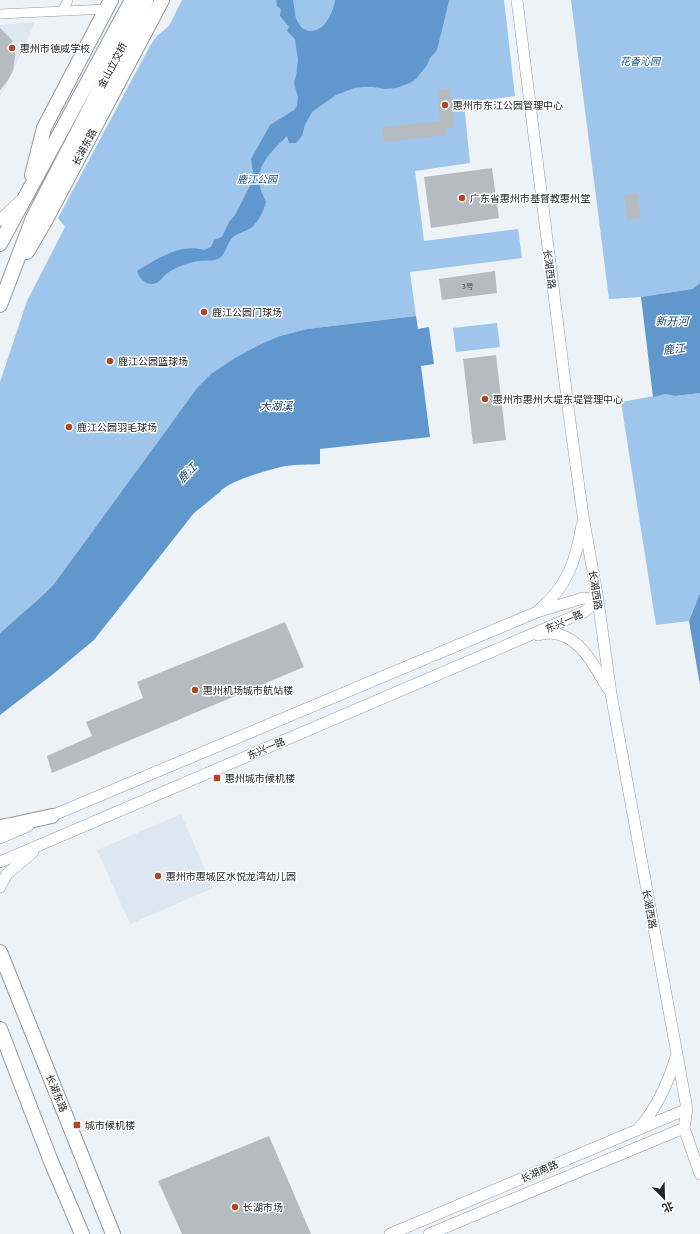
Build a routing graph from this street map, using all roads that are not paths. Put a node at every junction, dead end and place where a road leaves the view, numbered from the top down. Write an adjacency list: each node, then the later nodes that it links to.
1 (68, 0): 7 (street)
2 (132, 0): 10 (main road, 金山立交桥)
3 (146, 0): 9 (main road, 金山立交桥)
4 (162, 0): 13 (main road, 长湖东路)
5 (517, 0): 14 (street, 长湖西路)
6 (109, 4): 7 (street); 10 (main road)
7 (62, 11): 8 (street)
8 (0, 14)
9 (78, 130): 13 (main road, 长湖东路)
10 (27, 194): 11 (street); 12 (main road)
11 (0, 220)
12 (0, 244)
13 (2, 298)
14 (583, 516): 15 (street, 长湖西路); 16 (street)
15 (598, 600): 16 (street, 东兴一路); 17 (street, 东兴一路); 18 (street, 长湖西路)
16 (537, 612): 19 (street, 东兴一路)
17 (529, 636): 18 (street); 22 (street, 东兴一路)
18 (611, 694): 27 (street, 长湖西路)
19 (52, 816): 20 (main road); 21 (street, 东兴一路)
20 (0, 827)
21 (0, 838)
22 (42, 844): 23 (street, 东兴一路); 24 (street)
23 (0, 862)
24 (0, 887)
25 (0, 952): 33 (main road, 长湖东路)
26 (0, 1029): 32 (main road)
27 (677, 1054): 28 (street, 长湖西路); 30 (street)
28 (687, 1109): 29 (street, 长湖西路); 30 (street, 长湖南路)
29 (684, 1128): 31 (street, 长湖西路); 35 (street, 长湖南路)
30 (637, 1130): 34 (street, 长湖南路)
31 (700, 1174)
32 (82, 1234)
33 (113, 1234)
34 (390, 1234)
35 (429, 1234)

